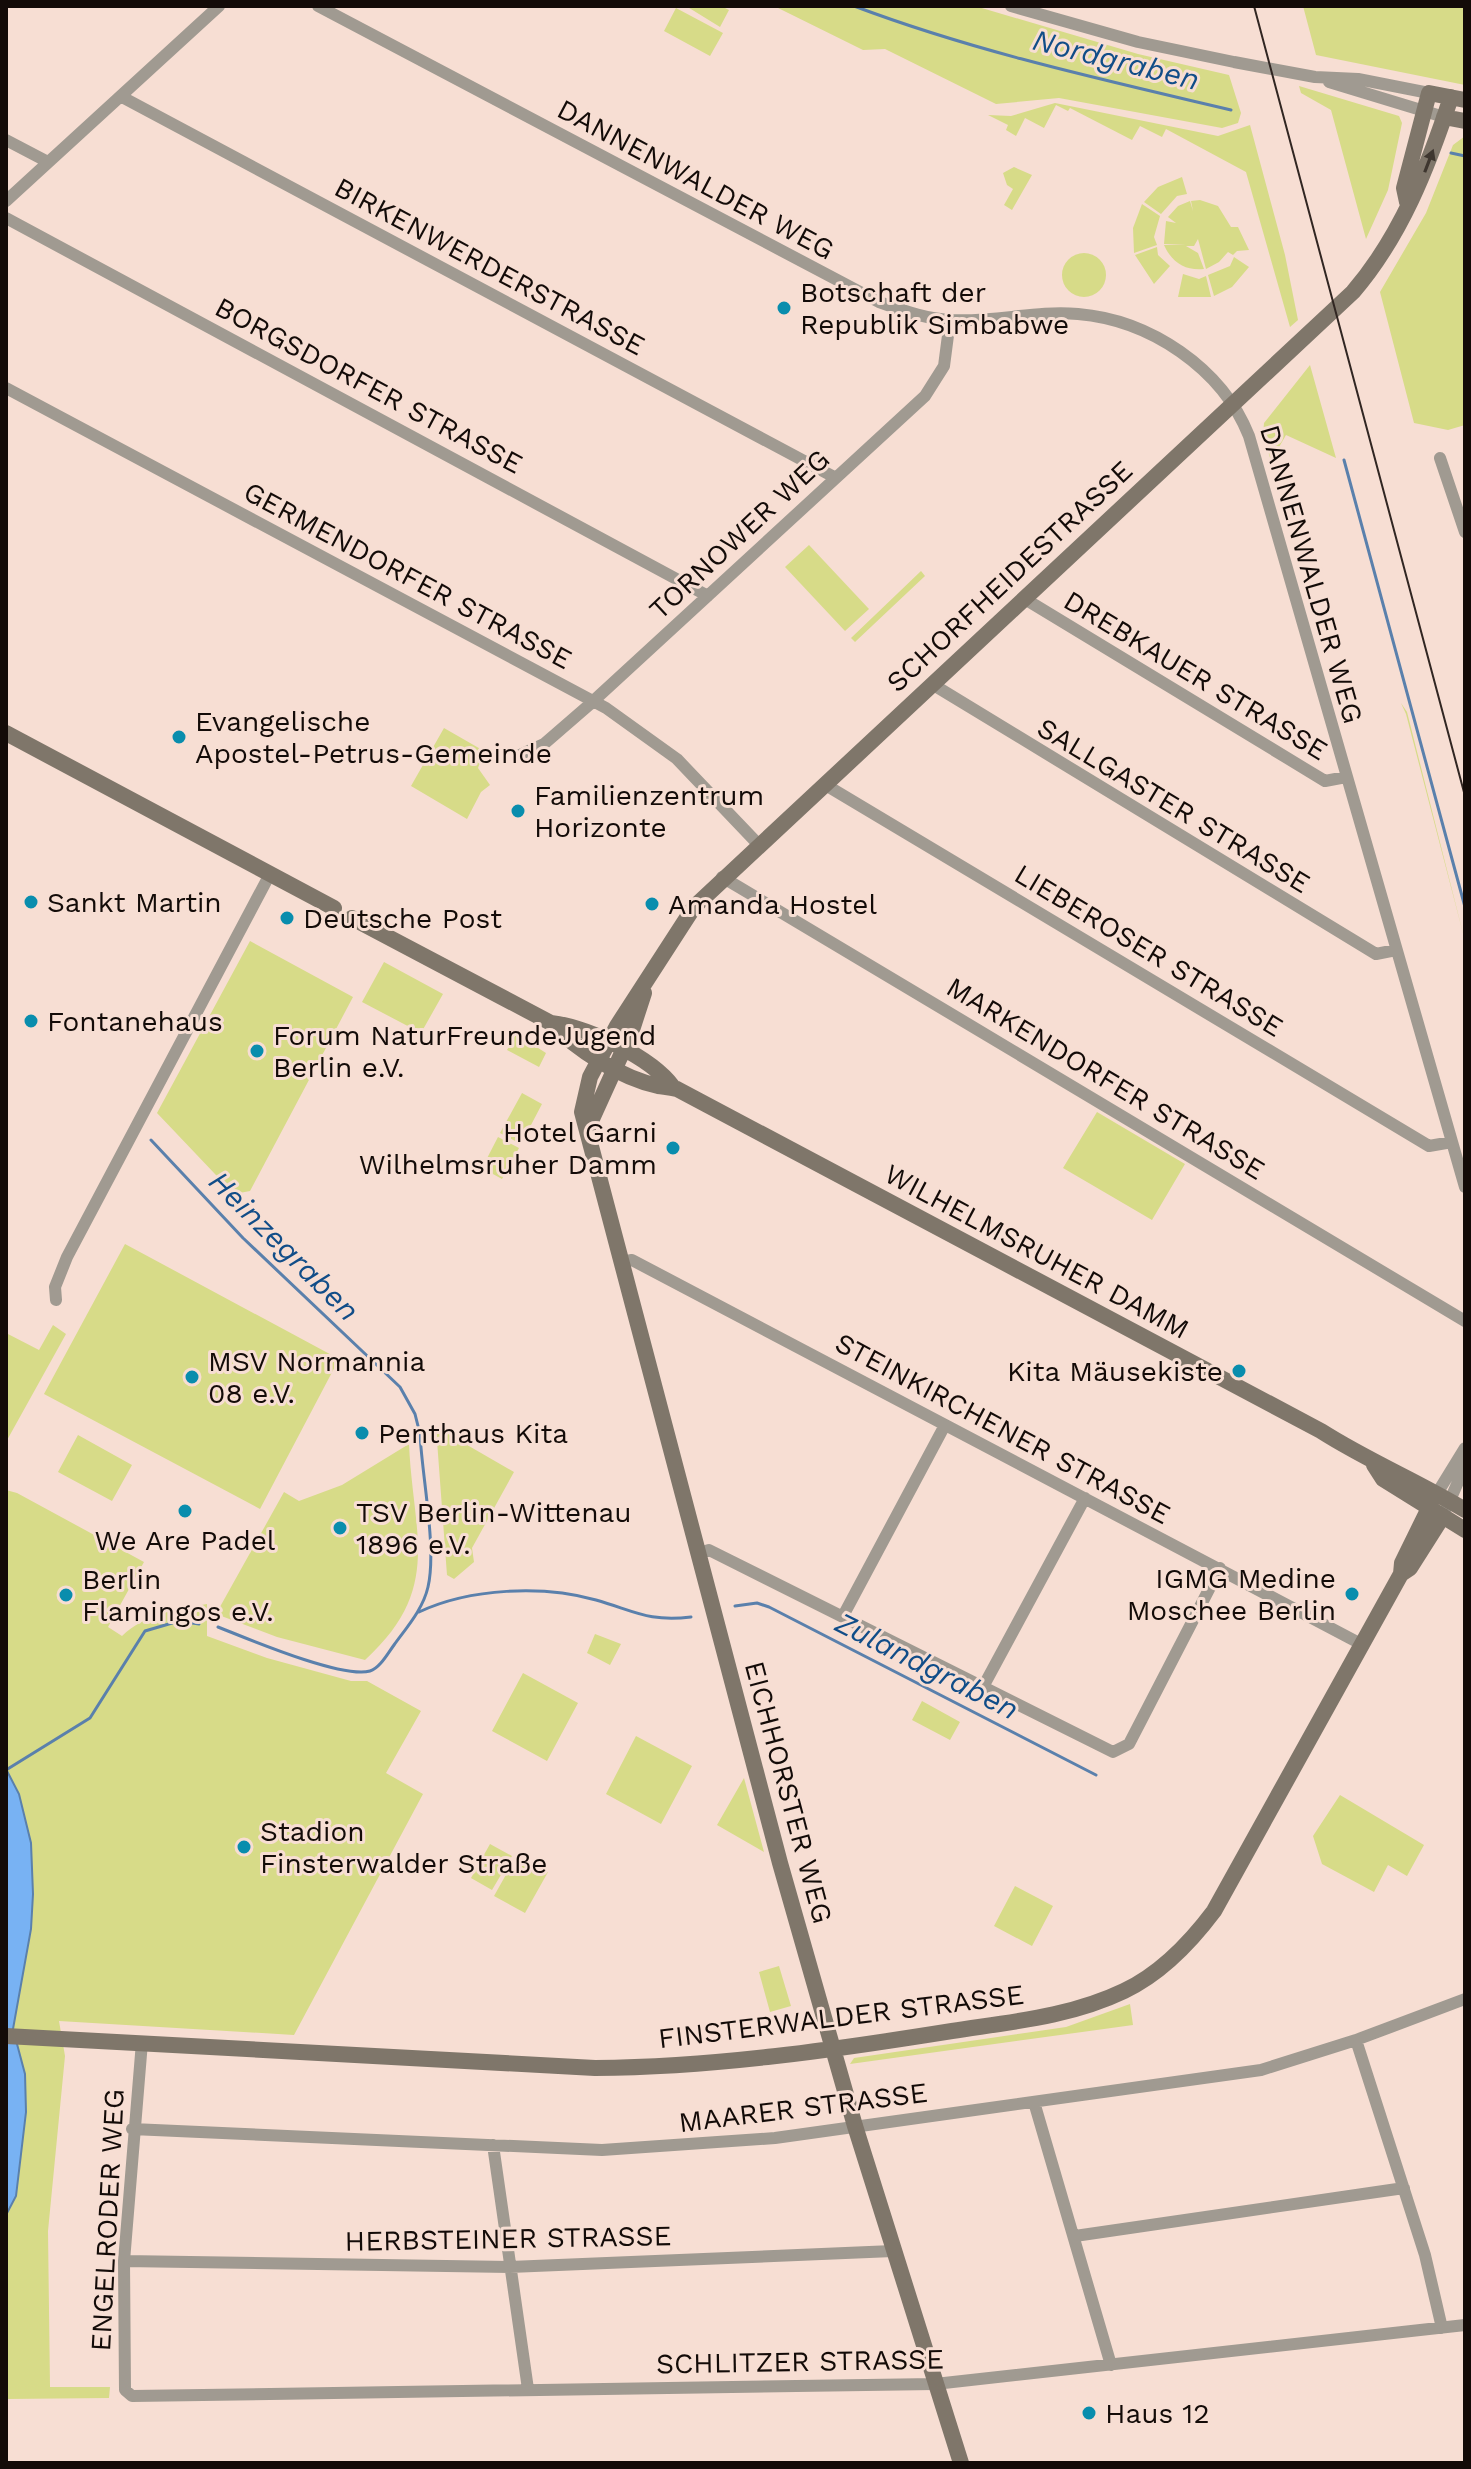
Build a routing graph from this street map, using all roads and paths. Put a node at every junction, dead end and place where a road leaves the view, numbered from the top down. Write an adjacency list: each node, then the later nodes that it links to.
1 (219, 6): 6 (street)
2 (318, 6): 16 (street, DANNENWALDER WEG)
3 (1011, 6): 4 (street)
4 (1315, 77): 5 (street); 8 (street)
5 (1429, 93): 7 (main road); 8 (main road, SCHORFHEIDESTRASSE)
6 (122, 97): 12 (street); 20 (street, BIRKENWERDERSTRASSE)
7 (1458, 99): 9 (main road, SCHORFHEIDESTRASSE)
8 (1424, 111): 9 (street); 14 (main road, SCHORFHEIDESTRASSE)
9 (1444, 117): 10 (main road); 14 (main road, SCHORFHEIDESTRASSE, one-way to 9)
10 (1465, 121)
11 (6, 140): 12 (street)
12 (48, 162): 13 (street)
13 (6, 201)
14 (1407, 202): 18 (main road, SCHORFHEIDESTRASSE)
15 (6, 218): 22 (street, BORGSDORFER STRASSE)
16 (950, 320): 18 (street, DANNENWALDER WEG); 20 (street, TORNOWER WEG)
17 (6, 388): 25 (street, GERMENDORFER STRASSE)
18 (1234, 406): 23 (main road, SCHORFHEIDESTRASSE); 28 (street, DANNENWALDER WEG)
19 (1440, 458): 21 (street)
20 (836, 478): 22 (street, TORNOWER WEG)
21 (1465, 532)
22 (708, 596): 25 (street, TORNOWER WEG)
23 (1025, 599): 24 (main road, SCHORFHEIDESTRASSE); 28 (street, DREBKAUER STRASSE)
24 (932, 684): 29 (main road, SCHORFHEIDESTRASSE); 35 (street, SALLGASTER STRASSE)
25 (594, 701): 27 (street, TORNOWER WEG); 30 (street, GERMENDORFER STRASSE)
26 (6, 733): 31 (main road)
27 (520, 755)
28 (1346, 777): 35 (street, DANNENWALDER WEG)
29 (824, 784): 30 (main road, SCHORFHEIDESTRASSE); 37 (street, LIEBEROSER STRASSE)
30 (758, 844): 32 (main road, SCHORFHEIDESTRASSE)
31 (270, 874): 33 (main road); 40 (street)
32 (722, 877): 36 (main road, SCHORFHEIDESTRASSE); 41 (street, MARKENDORFER STRASSE)
33 (334, 908)
34 (352, 918): 36 (main road, WILHELMSRUHER DAMM)
35 (1396, 950): 37 (street, DANNENWALDER WEG)
36 (611, 1055): 39 (main road, EICHHORSTER WEG); 46 (main road, WILHELMSRUHER DAMM)
37 (1452, 1142): 38 (street, DANNENWALDER WEG)
38 (1465, 1187)
39 (622, 1262): 42 (street, STEINKIRCHENER STRASSE); 48 (main road, EICHHORSTER WEG)
40 (56, 1300)
41 (1465, 1321)
42 (945, 1425): 45 (street, STEINKIRCHENER STRASSE); 50 (street)
43 (1465, 1448): 46 (street)
44 (1465, 1466): 46 (street)
45 (1085, 1498): 49 (street, STEINKIRCHENER STRASSE); 52 (street)
46 (1445, 1506): 47 (main road, WILHELMSRUHER DAMM); 51 (main road, FINSTERWALDER STRASSE)
47 (1465, 1530)
48 (699, 1553): 50 (street); 57 (main road, EICHHORSTER WEG)
49 (1220, 1568): 51 (street, STEINKIRCHENER STRASSE); 52 (street)
50 (843, 1616): 52 (street)
51 (1361, 1644): 57 (main road, FINSTERWALDER STRASSE)
52 (983, 1687)
53 (1465, 1999): 55 (street, MAARER STRASSE)
54 (6, 2036): 56 (main road, FINSTERWALDER STRASSE)
55 (1356, 2040): 58 (street, MAARER STRASSE); 62 (street)
56 (142, 2042): 57 (main road, FINSTERWALDER STRASSE); 60 (street, ENGELRODER WEG)
57 (833, 2048): 59 (main road, EICHHORSTER WEG)
58 (1034, 2102): 59 (street, MAARER STRASSE); 63 (street)
59 (855, 2126): 61 (street, MAARER STRASSE); 64 (main road, EICHHORSTER WEG)
60 (132, 2129): 61 (street, MAARER STRASSE); 65 (street, ENGELRODER WEG)
61 (493, 2145): 66 (street)
62 (1404, 2188): 63 (street); 68 (street)
63 (1075, 2236): 69 (street)
64 (893, 2251): 66 (street, HERBSTEINER STRASSE); 70 (main road, EICHHORSTER WEG)
65 (124, 2261): 66 (street, HERBSTEINER STRASSE); 72 (street, ENGELRODER WEG)
66 (510, 2267): 71 (street)
67 (1465, 2325): 68 (street, SCHLITZER STRASSE)
68 (1442, 2328): 69 (street, SCHLITZER STRASSE)
69 (1111, 2365): 70 (street, SCHLITZER STRASSE)
70 (935, 2384): 71 (street, SCHLITZER STRASSE); 73 (main road, EICHHORSTER WEG)
71 (528, 2389): 72 (street, SCHLITZER STRASSE)
72 (132, 2396)
73 (961, 2463)

